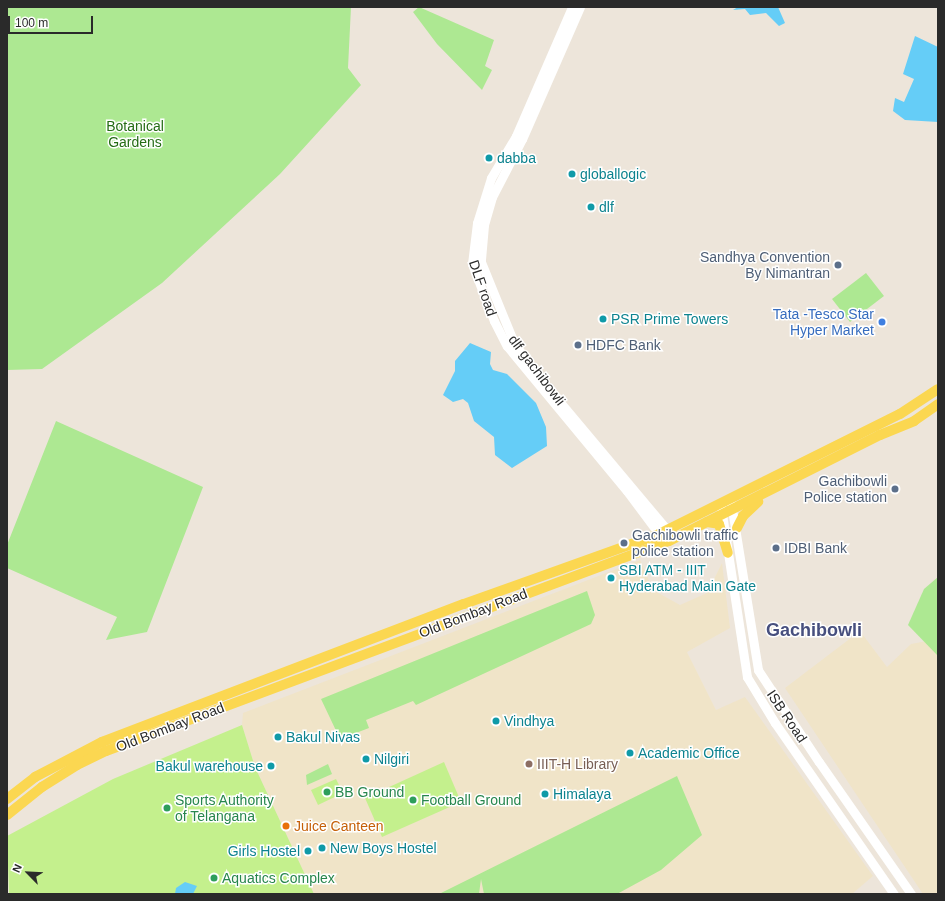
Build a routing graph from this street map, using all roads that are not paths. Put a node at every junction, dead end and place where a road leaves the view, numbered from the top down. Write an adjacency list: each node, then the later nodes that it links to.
1 (572, 7): 14 (main road, DLF road)
2 (580, 7): 14 (main road, dlf gachibowli)
3 (938, 389): 5 (main road, Old Bombay Road)
4 (938, 404): 6 (main road, Old Bombay Road)
5 (888, 420): 6 (main road); 8 (main road, Old Bombay Road)
6 (892, 430): 7 (main road, Old Bombay Road)
7 (774, 490): 10 (main road, Old Bombay Road); 13 (main road)
8 (730, 499): 9 (main road, Old Bombay Road); 10 (main road, ISB Road)
9 (720, 504): 11 (main road, ISB Road); 14 (main road, Old Bombay Road)
10 (733, 510): 11 (main road, Old Bombay Road); 13 (main road, ISB Road)
11 (723, 515): 12 (main road, Old Bombay Road); 15 (main road, ISB Road)
12 (707, 522): 15 (main road); 17 (main road, Old Bombay Road)
13 (737, 528): 18 (main road, ISB Road)
14 (663, 532): 16 (main road, Old Bombay Road)
15 (728, 554): 19 (main road, ISB Road)
16 (212, 699): 17 (main road); 20 (main road, Old Bombay Road)
17 (215, 709): 21 (main road, Old Bombay Road)
18 (821, 766): 19 (main road); 23 (main road, ISB Road)
19 (811, 773): 22 (main road, ISB Road)
20 (7, 799)
21 (7, 815)
22 (894, 894)
23 (911, 894)

